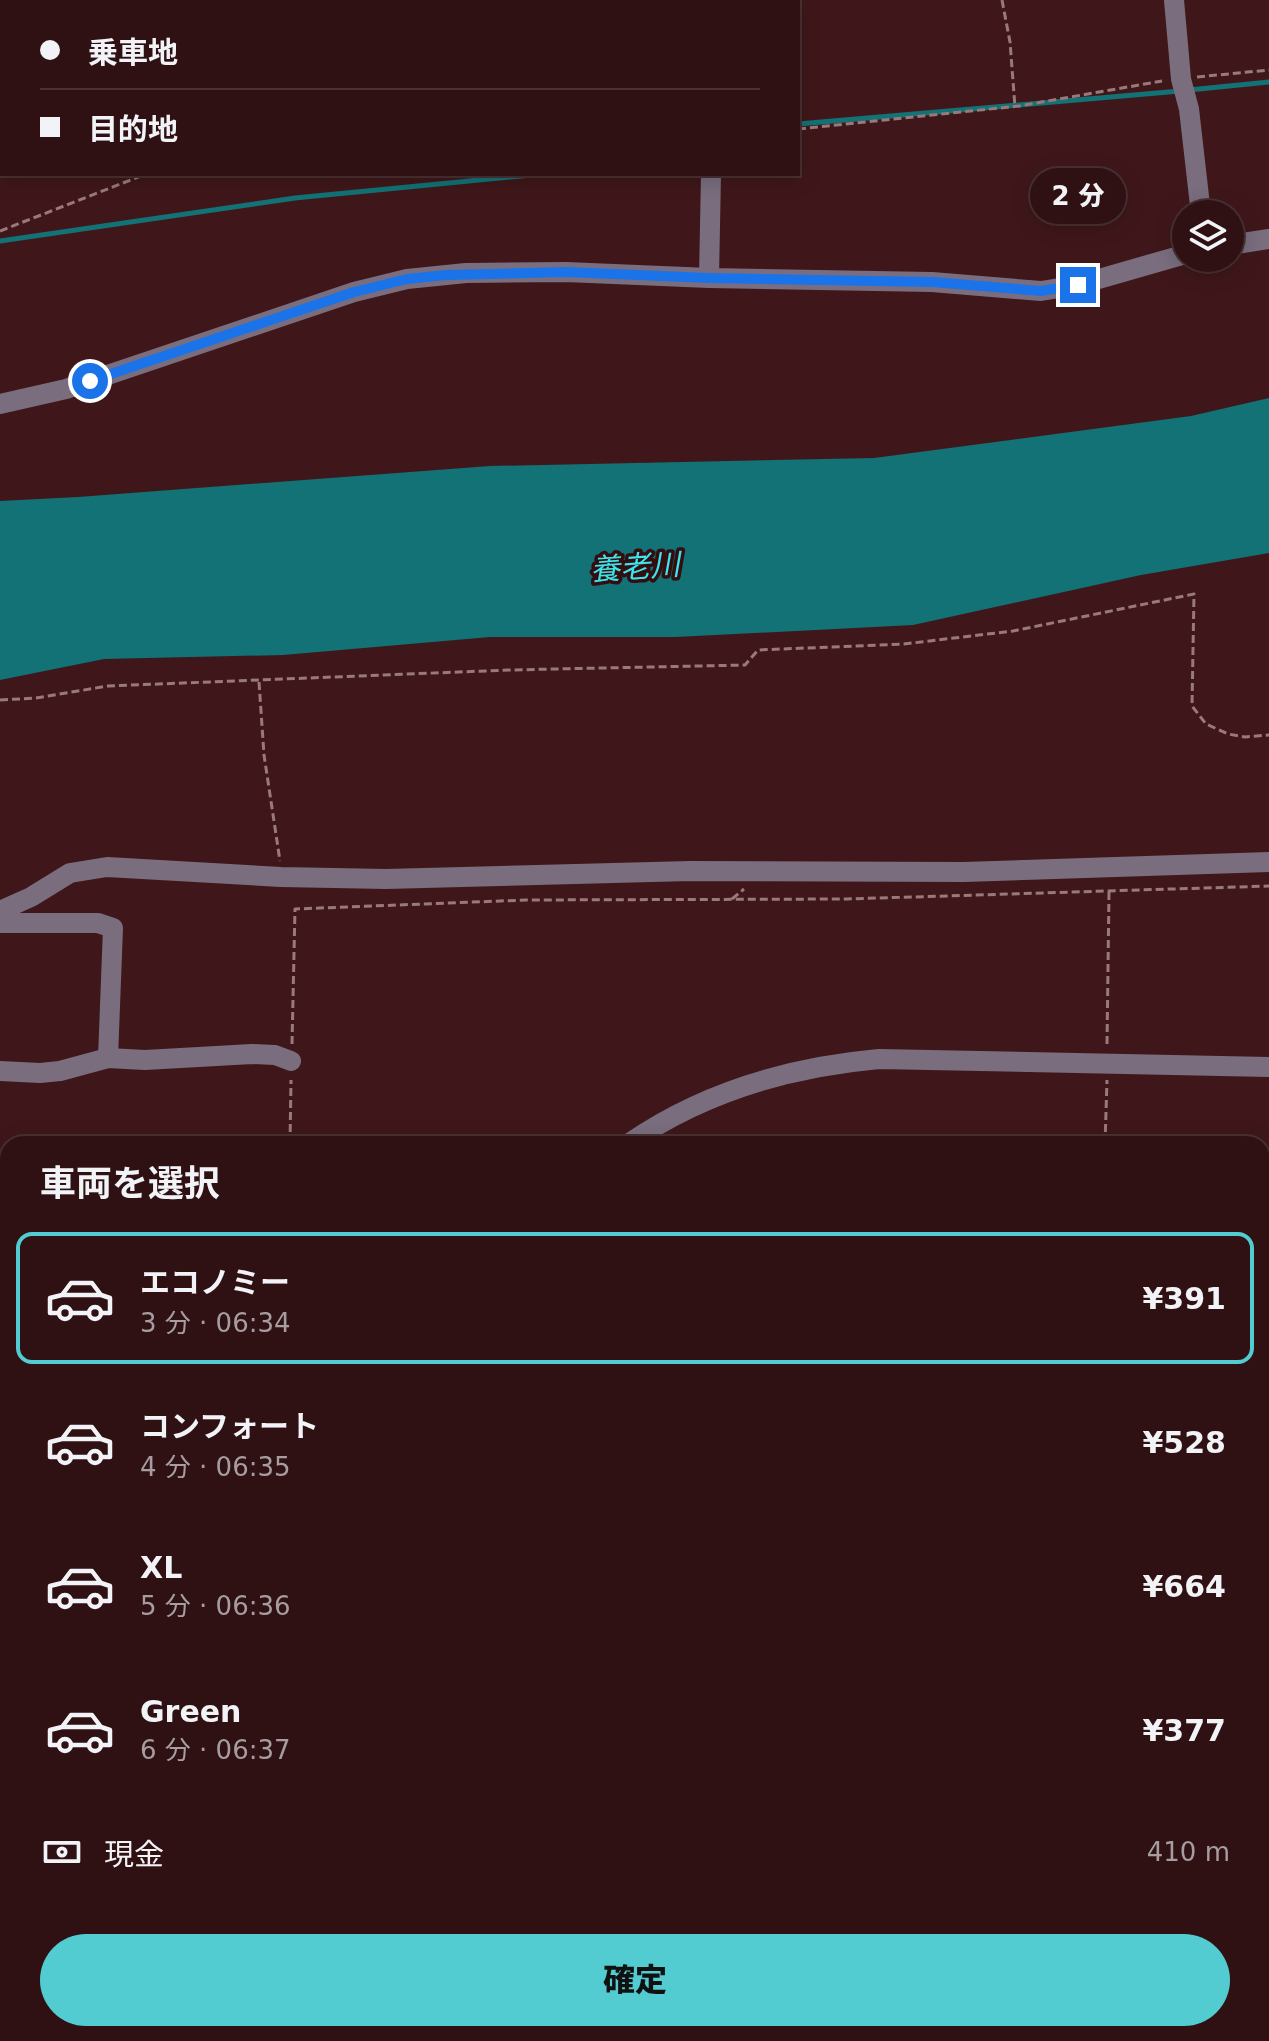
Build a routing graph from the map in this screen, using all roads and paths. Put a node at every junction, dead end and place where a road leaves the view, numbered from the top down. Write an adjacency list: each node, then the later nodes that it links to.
1 (1002, 0): 5 (path)
2 (1174, 0): 4 (street)
3 (1269, 70): 4 (path)
4 (1181, 79): 5 (path); 9 (street)
5 (1015, 107): 6 (path)
6 (800, 129)
7 (141, 176): 10 (path)
8 (711, 176): 14 (street)
9 (1199, 200)
10 (0, 231)
11 (1269, 239): 12 (street)
12 (1244, 243)
13 (1172, 258): 14 (street)
14 (709, 278): 15 (street)
15 (0, 404)
16 (259, 680): 17 (path); 18 (path); 20 (path)
17 (0, 700)
18 (1269, 735)
19 (1269, 862): 20 (street)
20 (281, 877): 23 (street)
21 (1269, 886): 22 (path)
22 (1109, 892): 26 (path); 27 (path)
23 (0, 911)
24 (0, 923): 25 (street)
25 (108, 1058): 26 (street); 29 (street)
26 (291, 1061): 30 (path)
27 (1107, 1063): 28 (street); 31 (street); 32 (path)
28 (1269, 1067)
29 (0, 1071)
30 (290, 1136)
31 (640, 1136)
32 (1105, 1136)

